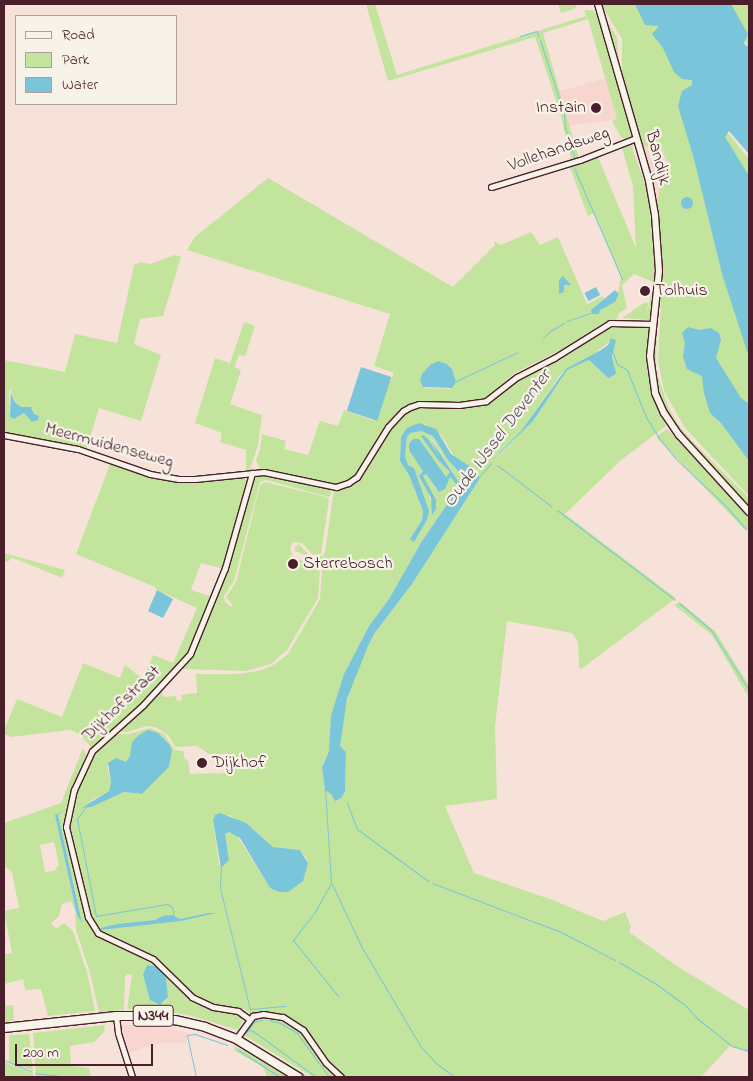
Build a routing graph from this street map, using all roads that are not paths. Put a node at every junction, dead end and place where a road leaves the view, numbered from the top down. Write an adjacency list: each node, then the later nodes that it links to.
1 (598, 4): 2 (street, Bandijk)
2 (636, 138): 3 (street, Vollehandsweg); 4 (street, Bandijk)
3 (491, 187)
4 (653, 324): 6 (street, Meermuidenseweg); 7 (street, Bandijk)
5 (4, 435): 6 (street, Meermuidenseweg)
6 (252, 473): 9 (street, Dijkhofstraat)
7 (749, 512)
8 (116, 1016): 10 (main road, N344); 11 (main road, N344); 12 (street)
9 (249, 1019): 11 (street); 14 (street)
10 (4, 1028)
11 (236, 1039): 13 (main road, N344)
12 (132, 1077)
13 (299, 1077)
14 (341, 1077)

